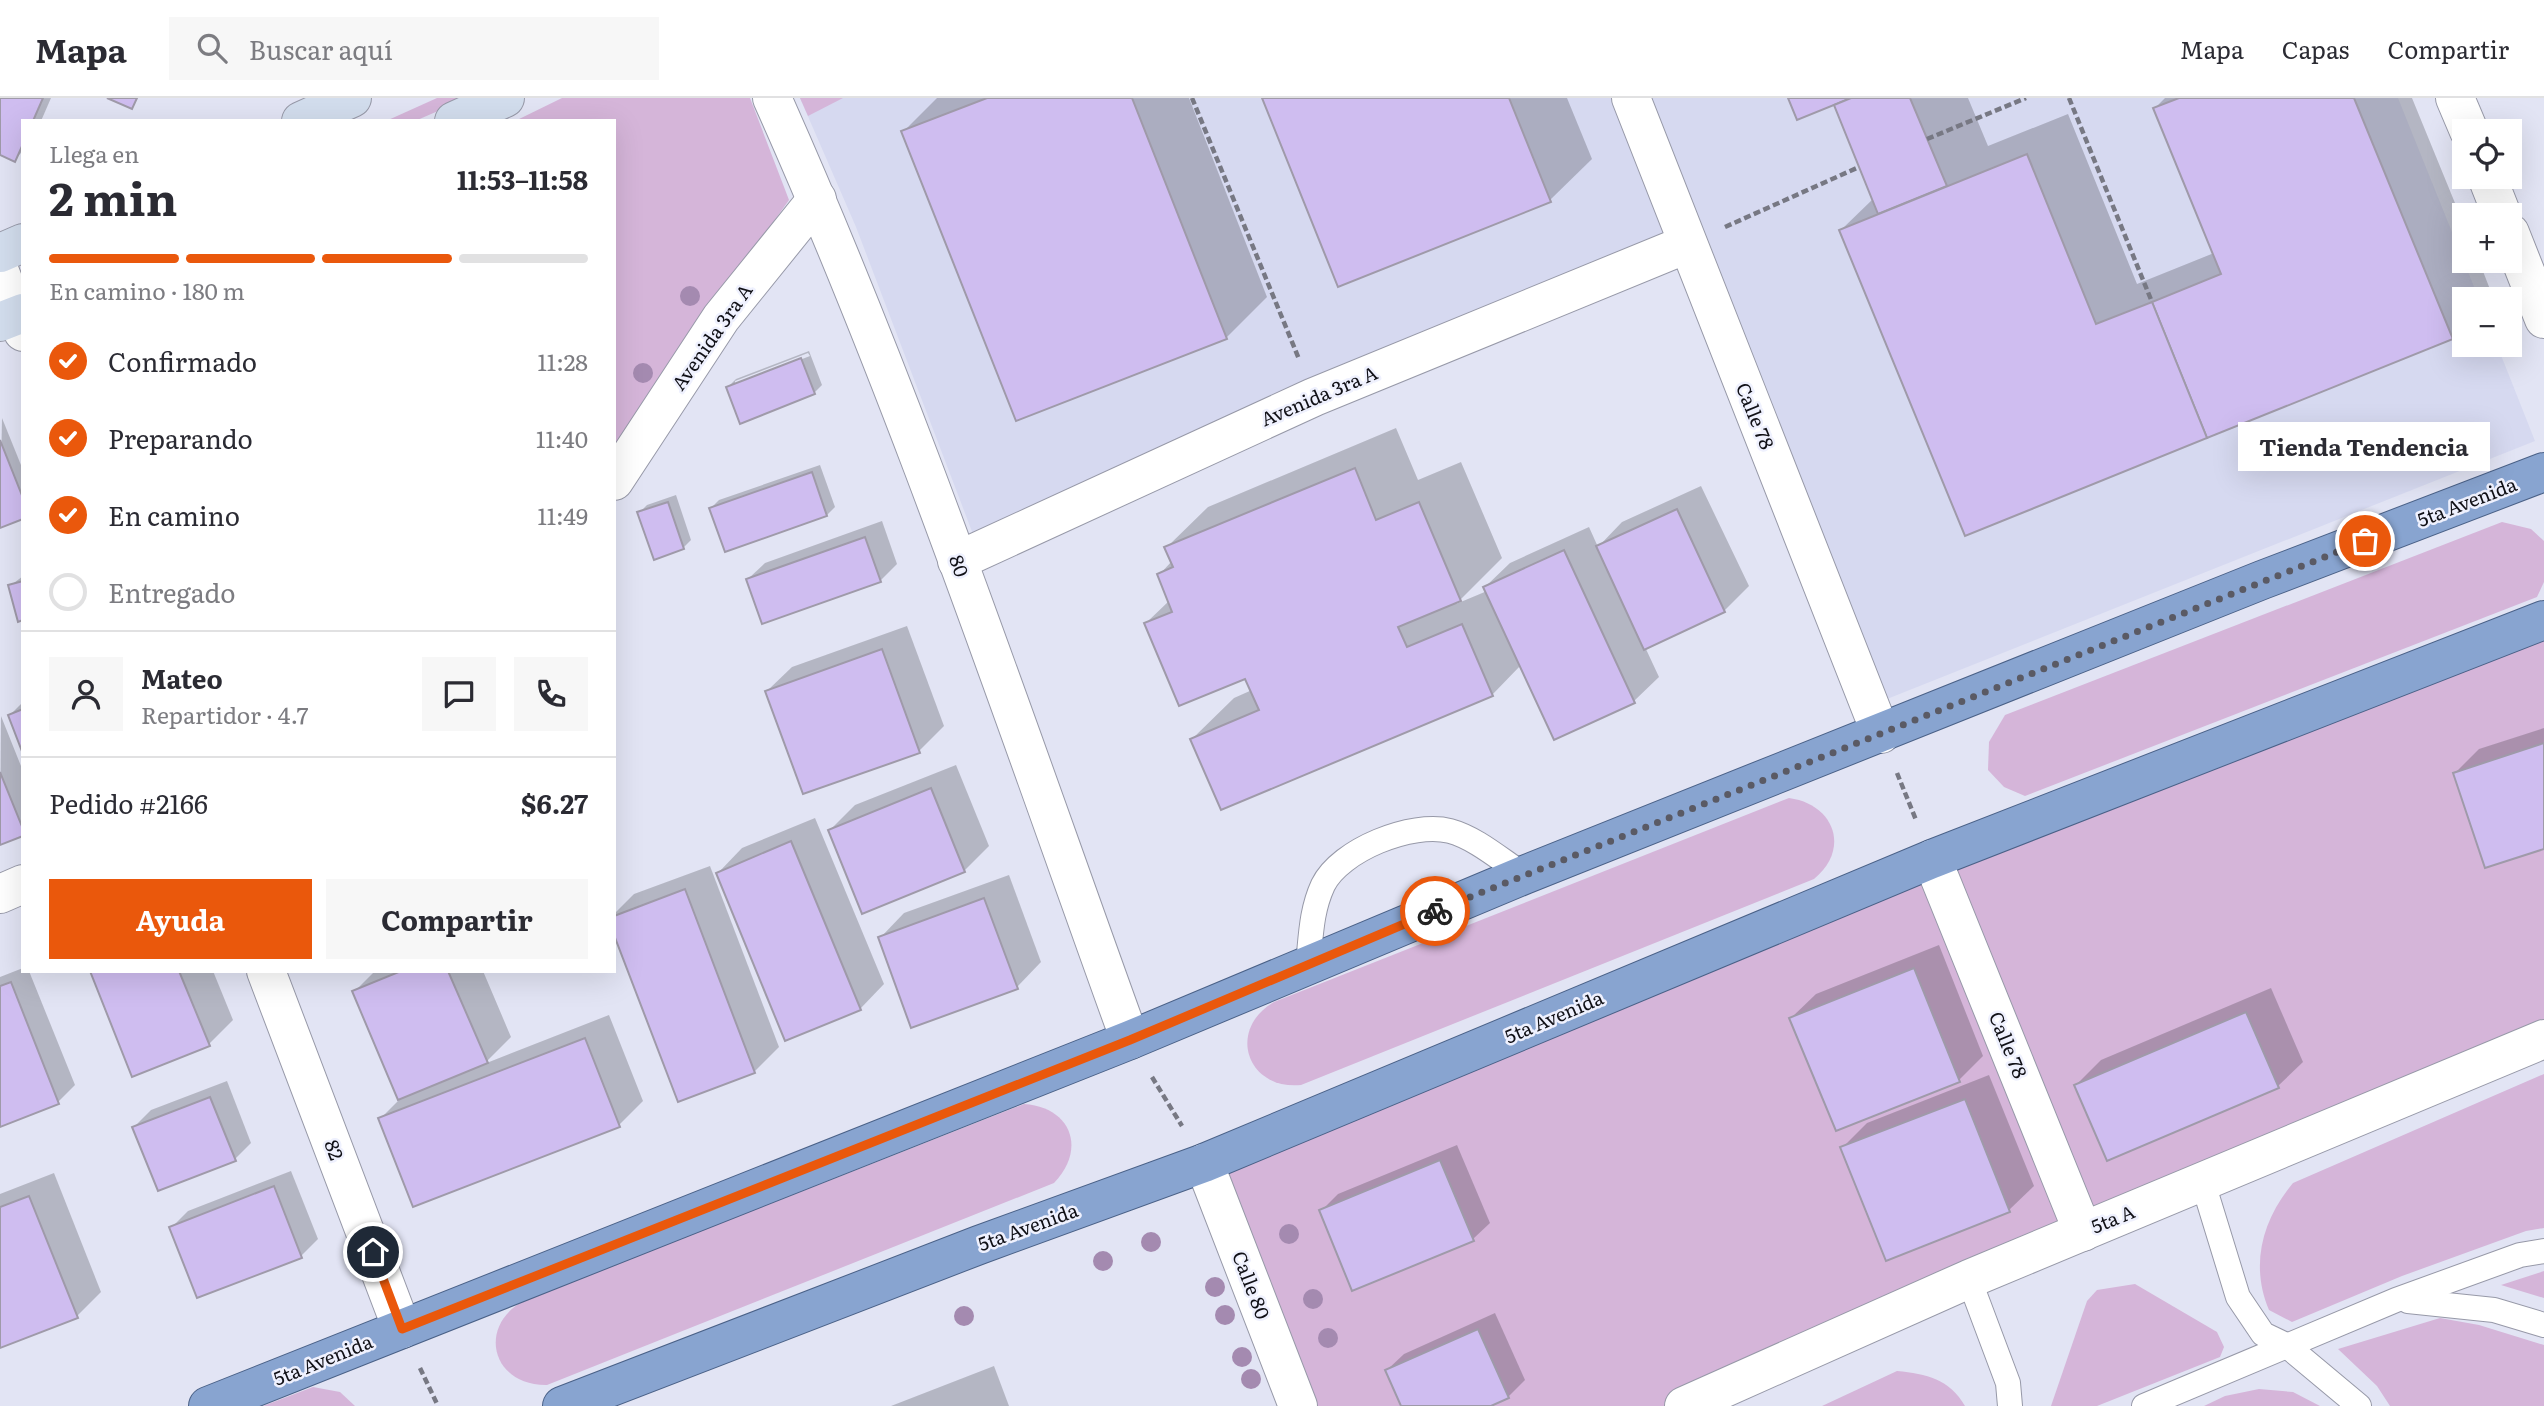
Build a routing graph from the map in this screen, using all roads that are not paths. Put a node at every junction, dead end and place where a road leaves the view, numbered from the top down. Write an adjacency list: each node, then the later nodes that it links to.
1 (352, 98): 6 (main road)
2 (505, 98): 7 (main road)
3 (772, 98): 9 (street, 80)
4 (1631, 98): 11 (street, Calle 78)
5 (2455, 98): 8 (street)
6 (305, 119)
7 (458, 119)
8 (2464, 119)
9 (817, 199): 18 (street, Avenida 3ra A); 19 (street, 80)
10 (21, 244): 12 (main road)
11 (1687, 244): 19 (street, Avenida 3ra A); 21 (street, Calle 78)
12 (0, 253)
13 (2522, 263): 15 (street)
14 (0, 272): 16 (street)
15 (2544, 319)
16 (16, 321)
17 (2544, 472): 21 (highway, 5ta Avenida)
18 (616, 478)
19 (957, 561): 29 (street, 80)
20 (2544, 620): 22 (highway, 5ta Avenida)
21 (1881, 734): 23 (highway, 5ta Avenida)
22 (1932, 859): 30 (highway, 5ta Avenida); 32 (street, Calle 78)
23 (1524, 875): 26 (highway, 5ta Avenida); 26 (lane)
24 (21, 885): 25 (street)
25 (0, 894)
26 (1308, 964): 29 (highway, 5ta Avenida)
27 (267, 973): 37 (street, 82)
28 (2544, 1039): 31 (street, 5ta A)
29 (1130, 1040): 37 (highway, 5ta Avenida)
30 (1204, 1163): 40 (highway, 5ta Avenida); 41 (street, Calle 80)
31 (2203, 1182): 32 (street, 5ta A); 38 (lane)
32 (2083, 1232): 34 (street, 5ta A)
33 (2544, 1251): 35 (lane)
34 (1969, 1279): 42 (street, 5ta A); 43 (lane)
35 (2396, 1300): 36 (lane); 38 (lane)
36 (2544, 1325)
37 (402, 1329): 39 (highway, 5ta Avenida)
38 (2286, 1345): 44 (lane); 45 (lane)
39 (208, 1406)
40 (562, 1406)
41 (1298, 1406)
42 (1684, 1406)
43 (2010, 1406)
44 (2144, 1406)
45 (2359, 1406)

